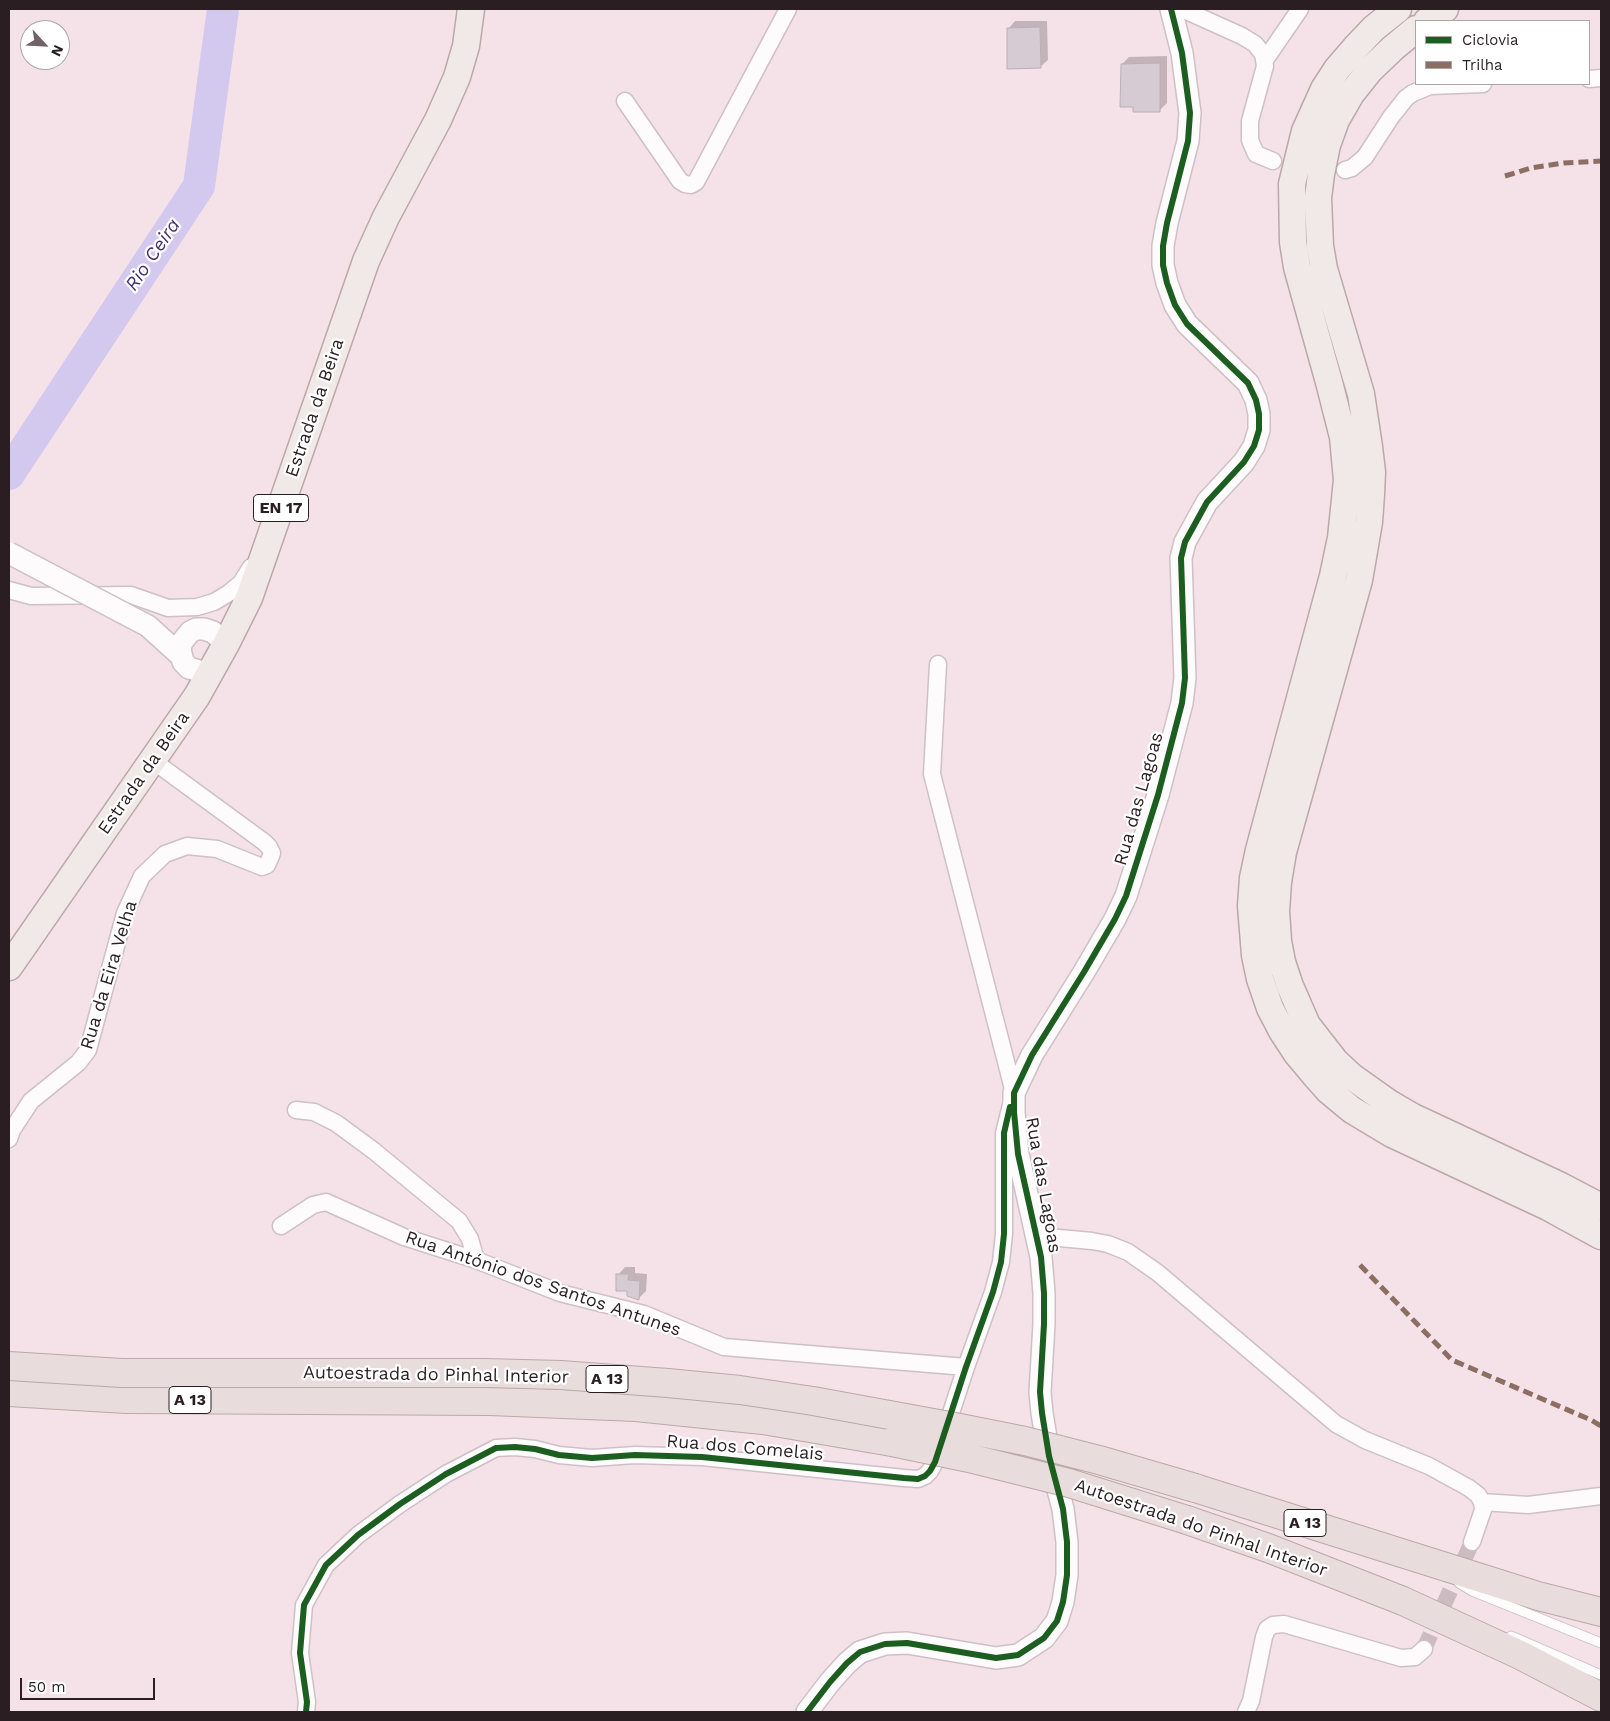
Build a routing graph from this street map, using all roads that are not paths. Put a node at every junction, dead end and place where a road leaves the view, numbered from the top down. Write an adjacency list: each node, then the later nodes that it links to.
1 (471, 9): 15 (main road, Estrada da Beira / EN 17)
2 (788, 9): 12 (street)
3 (1172, 9): 28 (street, Rua das Lagoas)
4 (1182, 9): 10 (street)
5 (1300, 9): 10 (street)
6 (1398, 9): 34 (main road)
7 (1445, 9): 8 (main road)
8 (1428, 20)
9 (1415, 30): 31 (main road)
10 (1265, 60): 13 (street)
11 (1456, 85): 14 (street)
12 (626, 101)
13 (1273, 161)
14 (1345, 170)
15 (272, 533): 17 (street); 18 (main road, Estrada da Beira / EN 17)
16 (9, 553): 19 (street, bridge)
17 (9, 590)
18 (249, 598): 20 (street); 21 (main road, Estrada da Beira / EN 17)
19 (148, 626): 20 (street); 22 (street)
20 (197, 631): 21 (street); 22 (street)
21 (226, 644): 24 (main road, Estrada da Beira / EN 17)
22 (182, 658): 24 (street); 25 (street)
23 (938, 664): 28 (street)
24 (210, 674): 25 (main road, Estrada da Beira / EN 17)
25 (197, 696): 26 (main road, Estrada da Beira / EN 17)
26 (152, 760): 27 (main road, Estrada da Beira / EN 17); 30 (street, Rua da Eira Velha)
27 (9, 967)
28 (1014, 1093): 33 (street, Rua das Lagoas); 37 (street, Rua dos Comelais)
29 (296, 1110): 35 (street)
30 (9, 1139)
31 (1601, 1207)
32 (281, 1226): 35 (street, Rua António dos Santos Antunes)
33 (1037, 1236): 40 (street); 52 (street, Rua das Lagoas)
34 (1601, 1236)
35 (476, 1260): 37 (street, Rua António dos Santos Antunes)
36 (9, 1366): 42 (highway, Autoestrada do Pinhal Interior / A 13, bridge)
37 (966, 1367): 51 (street, Rua dos Comelais)
38 (9, 1392): 43 (highway, Autoestrada do Pinhal Interior / A 13, bridge)
39 (1601, 1496): 40 (street)
40 (1482, 1502): 41 (street)
41 (1472, 1542)
42 (1416, 1558): 44 (highway, A 13); 47 (lane, Autoestrada do Pinhal Interior / A 13)
43 (1403, 1601): 45 (lane, Autoestrada do Pinhal Interior / A 13); 50 (highway, A 13)
44 (1601, 1612)
45 (1478, 1626)
46 (1506, 1635): 49 (lane)
47 (1601, 1643)
48 (1424, 1649): 53 (street)
49 (1601, 1675)
50 (1601, 1697)
51 (306, 1712)
52 (807, 1712)
53 (1246, 1712)

